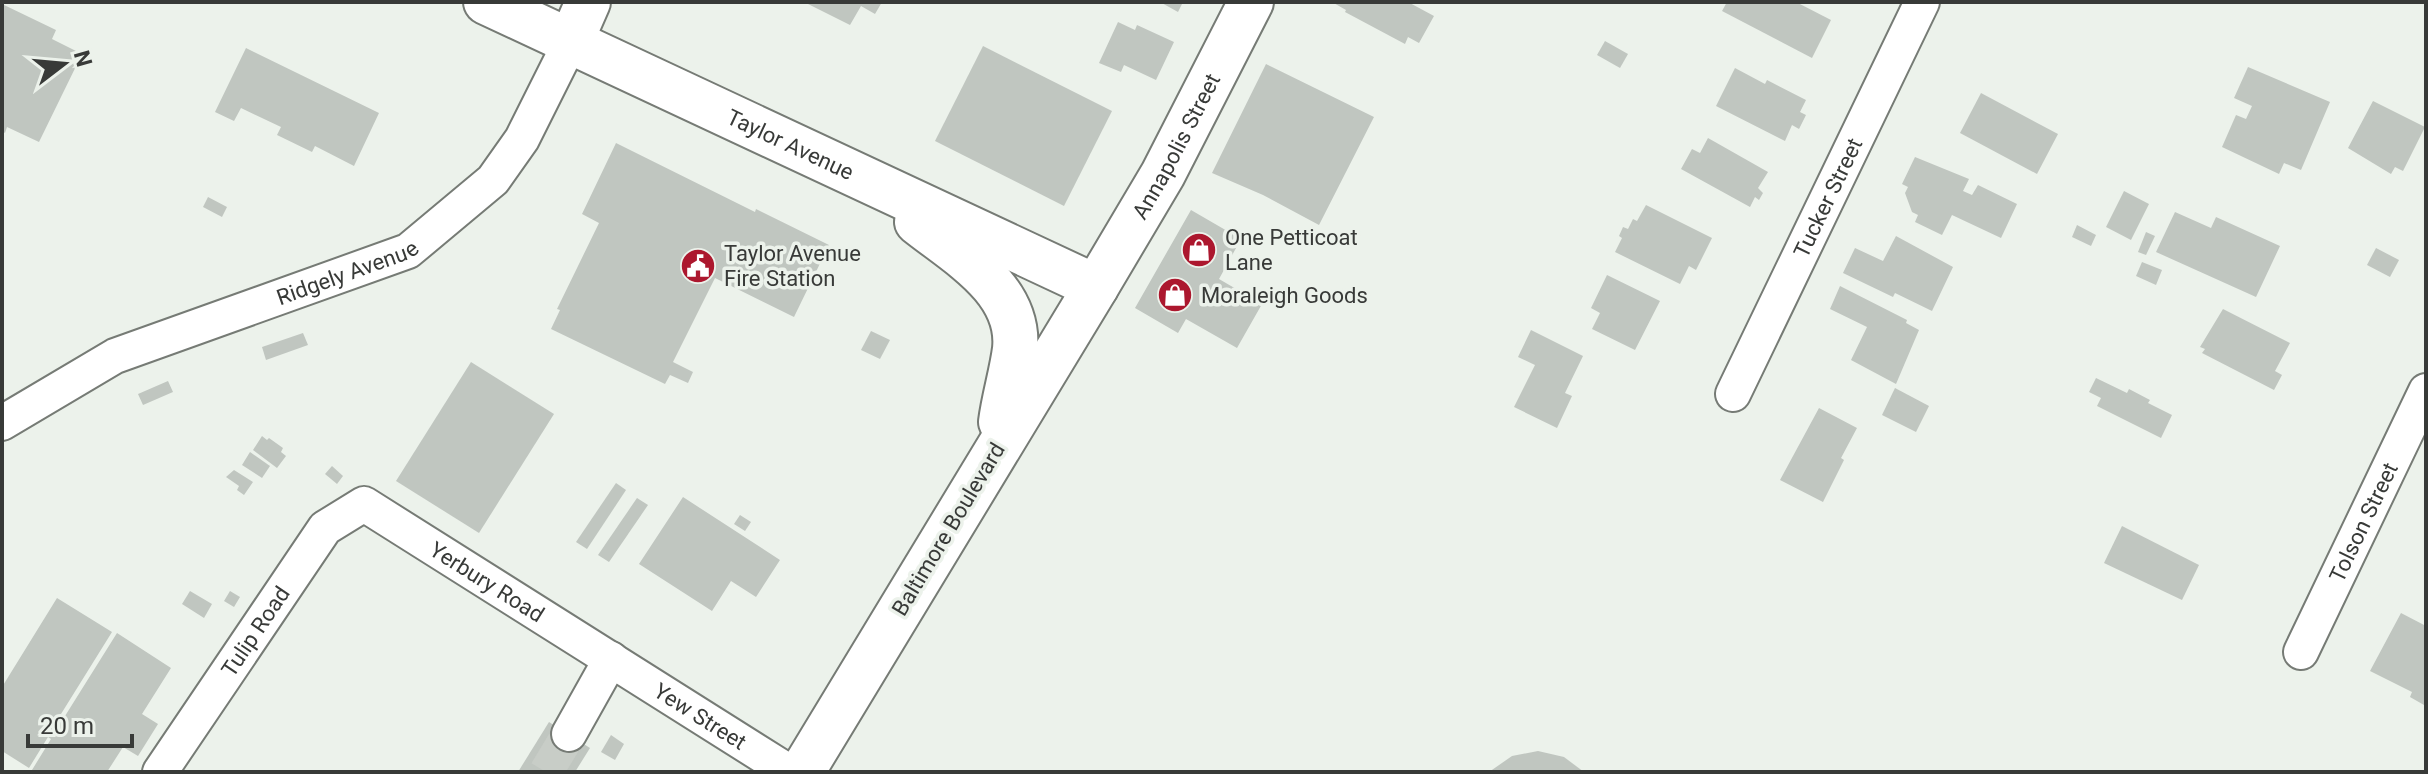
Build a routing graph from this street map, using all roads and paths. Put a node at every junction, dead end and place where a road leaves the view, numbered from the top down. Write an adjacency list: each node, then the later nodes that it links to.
1 (486, 2): 5 (main road, Taylor Avenue)
2 (588, 2): 5 (main road, Ridgely Avenue)
3 (1251, 2): 7 (main road, Annapolis Street)
4 (1922, 2): 9 (street, Tucker Street)
5 (571, 41): 6 (main road, Taylor Avenue); 10 (street, Ridgely Avenue)
6 (862, 178): 7 (main road, Taylor Avenue); 11 (main road)
7 (1096, 287): 11 (main road, Baltimore Boulevard)
8 (2426, 391): 13 (street, Tolson Street)
9 (1733, 394)
10 (2, 423)
11 (999, 444): 18 (main road, Baltimore Boulevard)
12 (364, 504): 14 (street, Yerbury Road); 16 (street, Tulip Road)
13 (2301, 652)
14 (611, 659): 15 (street); 17 (street, Yew Street)
15 (569, 734)
16 (160, 772)
17 (789, 772)
18 (802, 772)

